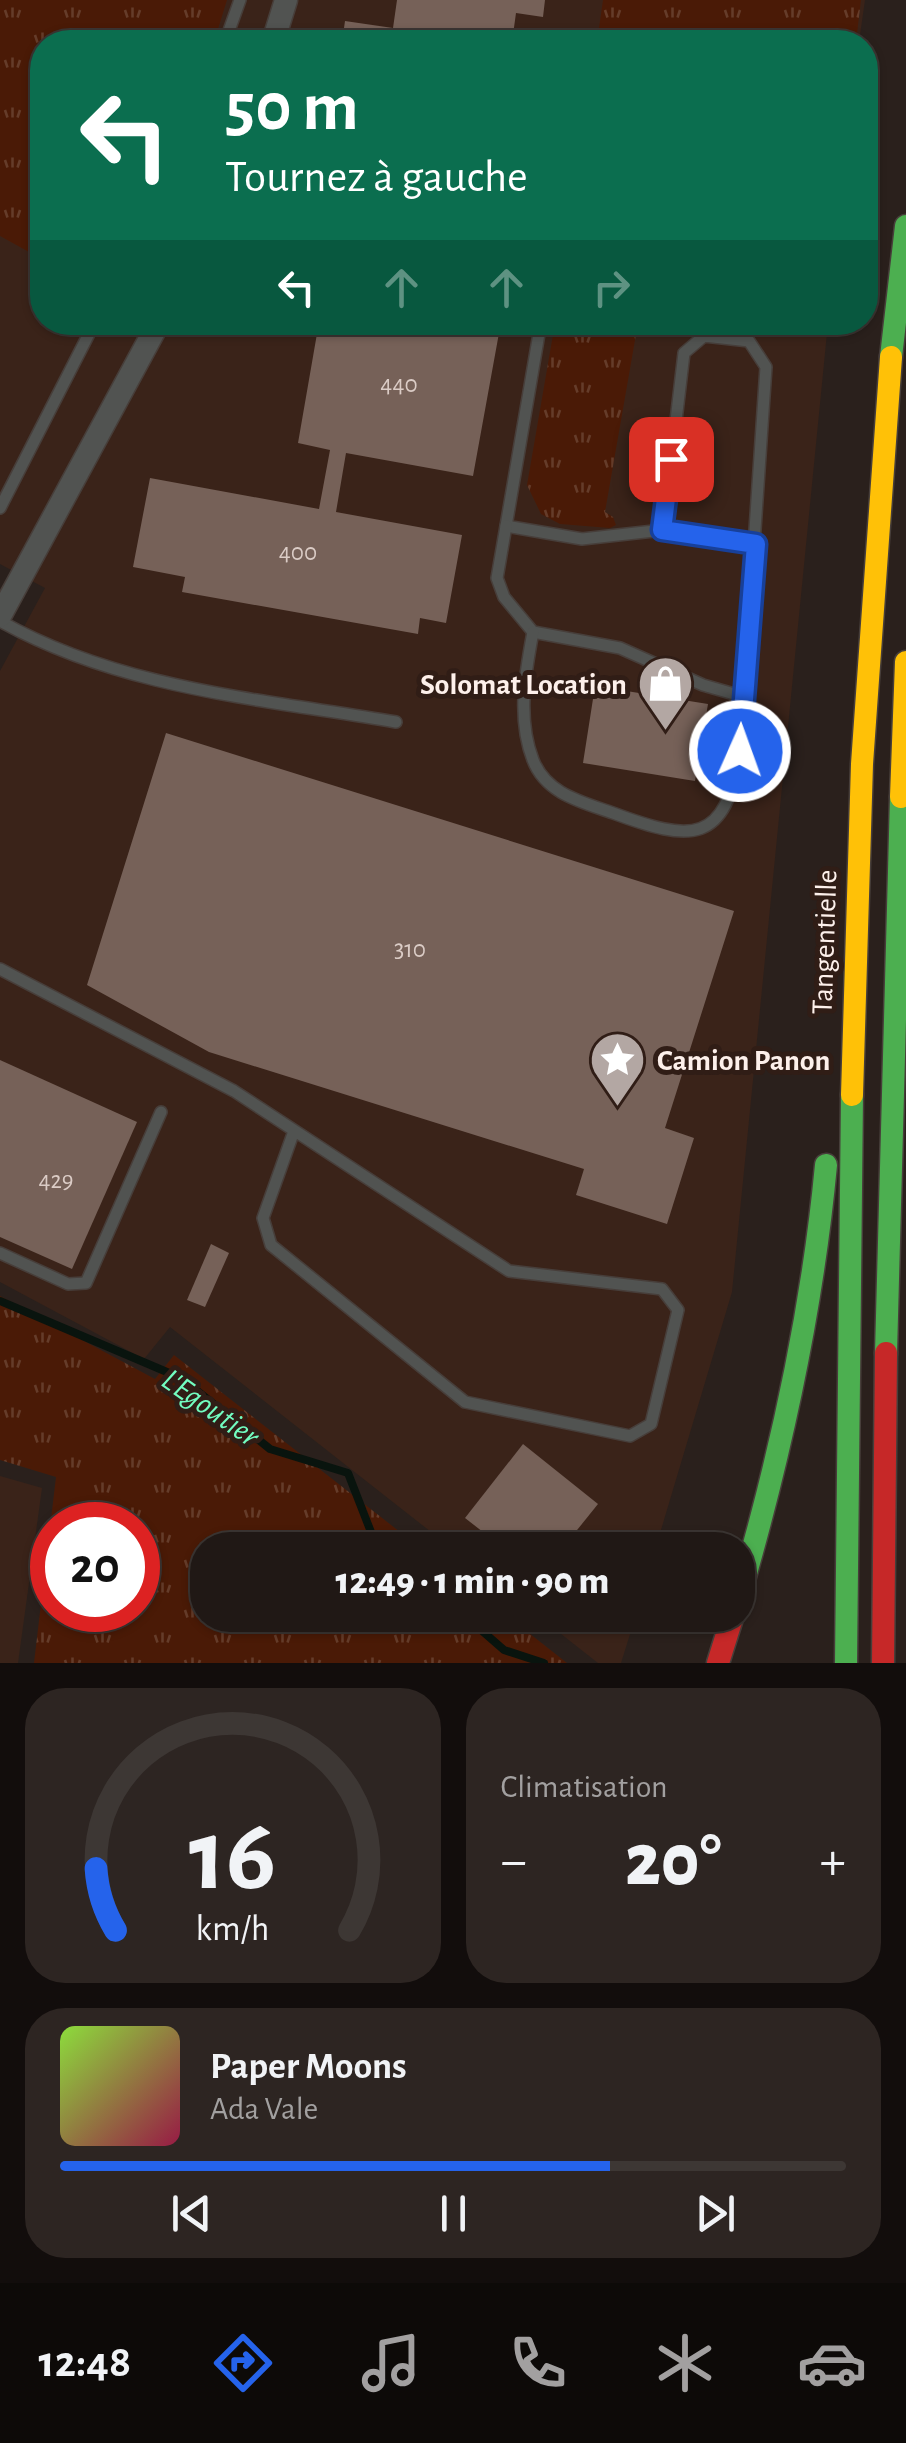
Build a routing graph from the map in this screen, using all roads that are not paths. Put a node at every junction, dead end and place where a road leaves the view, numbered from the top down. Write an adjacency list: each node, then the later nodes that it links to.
1 (240, 0): 3 (lane)
2 (286, 0): 4 (street)
3 (229, 30)
4 (277, 30)
5 (906, 226): 20 (highway, Tangentielle)
6 (88, 335): 9 (lane)
7 (153, 335): 13 (street)
8 (539, 335): 10 (lane)
9 (0, 508)
10 (506, 526): 11 (lane); 14 (lane)
11 (662, 530): 12 (lane); 12 (lane)
12 (756, 544): 16 (lane)
13 (0, 619): 18 (lane)
14 (533, 632): 16 (lane); 16 (lane)
15 (906, 662): 17 (highway)
16 (741, 696)
17 (903, 718): 19 (highway); 29 (highway)
18 (396, 722)
19 (906, 784)
20 (852, 953): 25 (highway); 28 (highway, Tangentielle)
21 (0, 968): 23 (lane)
22 (160, 1112): 24 (lane)
23 (294, 1131): 23 (lane)
24 (0, 1253)
25 (755, 1539)
26 (728, 1632): 27 (highway)
27 (718, 1663)
28 (846, 1663)
29 (883, 1663)

